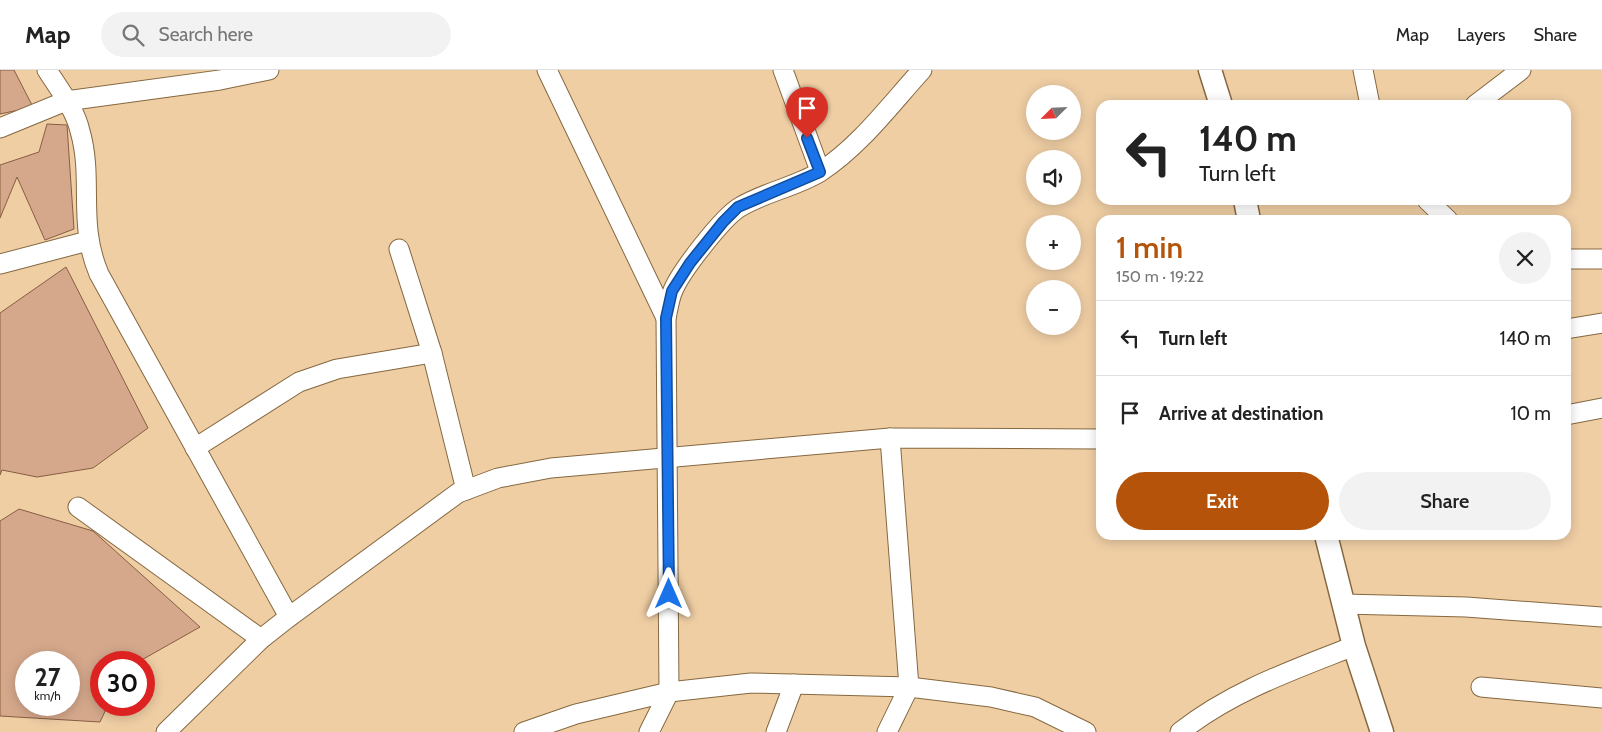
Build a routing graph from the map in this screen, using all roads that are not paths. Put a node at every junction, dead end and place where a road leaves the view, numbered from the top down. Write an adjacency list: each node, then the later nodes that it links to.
1 (47, 70): 12 (street)
2 (269, 70): 12 (street)
3 (547, 70): 22 (street)
4 (783, 70): 14 (street)
5 (922, 70): 14 (street)
6 (1210, 70): 9 (street)
7 (1363, 70): 10 (street)
8 (1521, 70): 11 (street)
9 (1219, 100)
10 (1369, 100)
11 (1482, 100)
12 (66, 101): 13 (street); 17 (street)
13 (0, 128)
14 (820, 172): 22 (street)
15 (1432, 205): 16 (street)
16 (1443, 215)
17 (88, 241): 21 (street); 30 (street)
18 (399, 249): 25 (street)
19 (1571, 259): 20 (street)
20 (1602, 259)
21 (0, 264)
22 (666, 318): 31 (street)
23 (1602, 323): 24 (street)
24 (1571, 327)
25 (432, 353): 30 (street); 32 (street)
26 (1602, 408): 27 (street)
27 (1571, 415)
28 (890, 438): 29 (street); 31 (street); 41 (street)
29 (1096, 439)
30 (196, 448): 36 (street)
31 (668, 458): 32 (street); 43 (street)
32 (466, 490): 36 (street)
33 (78, 507): 38 (street)
34 (1327, 540): 35 (street)
35 (1343, 604): 37 (street); 39 (street)
36 (288, 617): 38 (street)
37 (1602, 617)
38 (261, 639): 45 (street)
39 (1354, 646): 51 (street); 52 (street)
40 (794, 684): 41 (street); 43 (street); 48 (street)
41 (909, 687): 49 (street); 50 (street)
42 (1481, 687): 44 (street)
43 (669, 692): 46 (street); 47 (street)
44 (1602, 698)
45 (166, 732)
46 (524, 732)
47 (649, 732)
48 (776, 732)
49 (887, 732)
50 (1086, 732)
51 (1180, 732)
52 (1382, 732)

